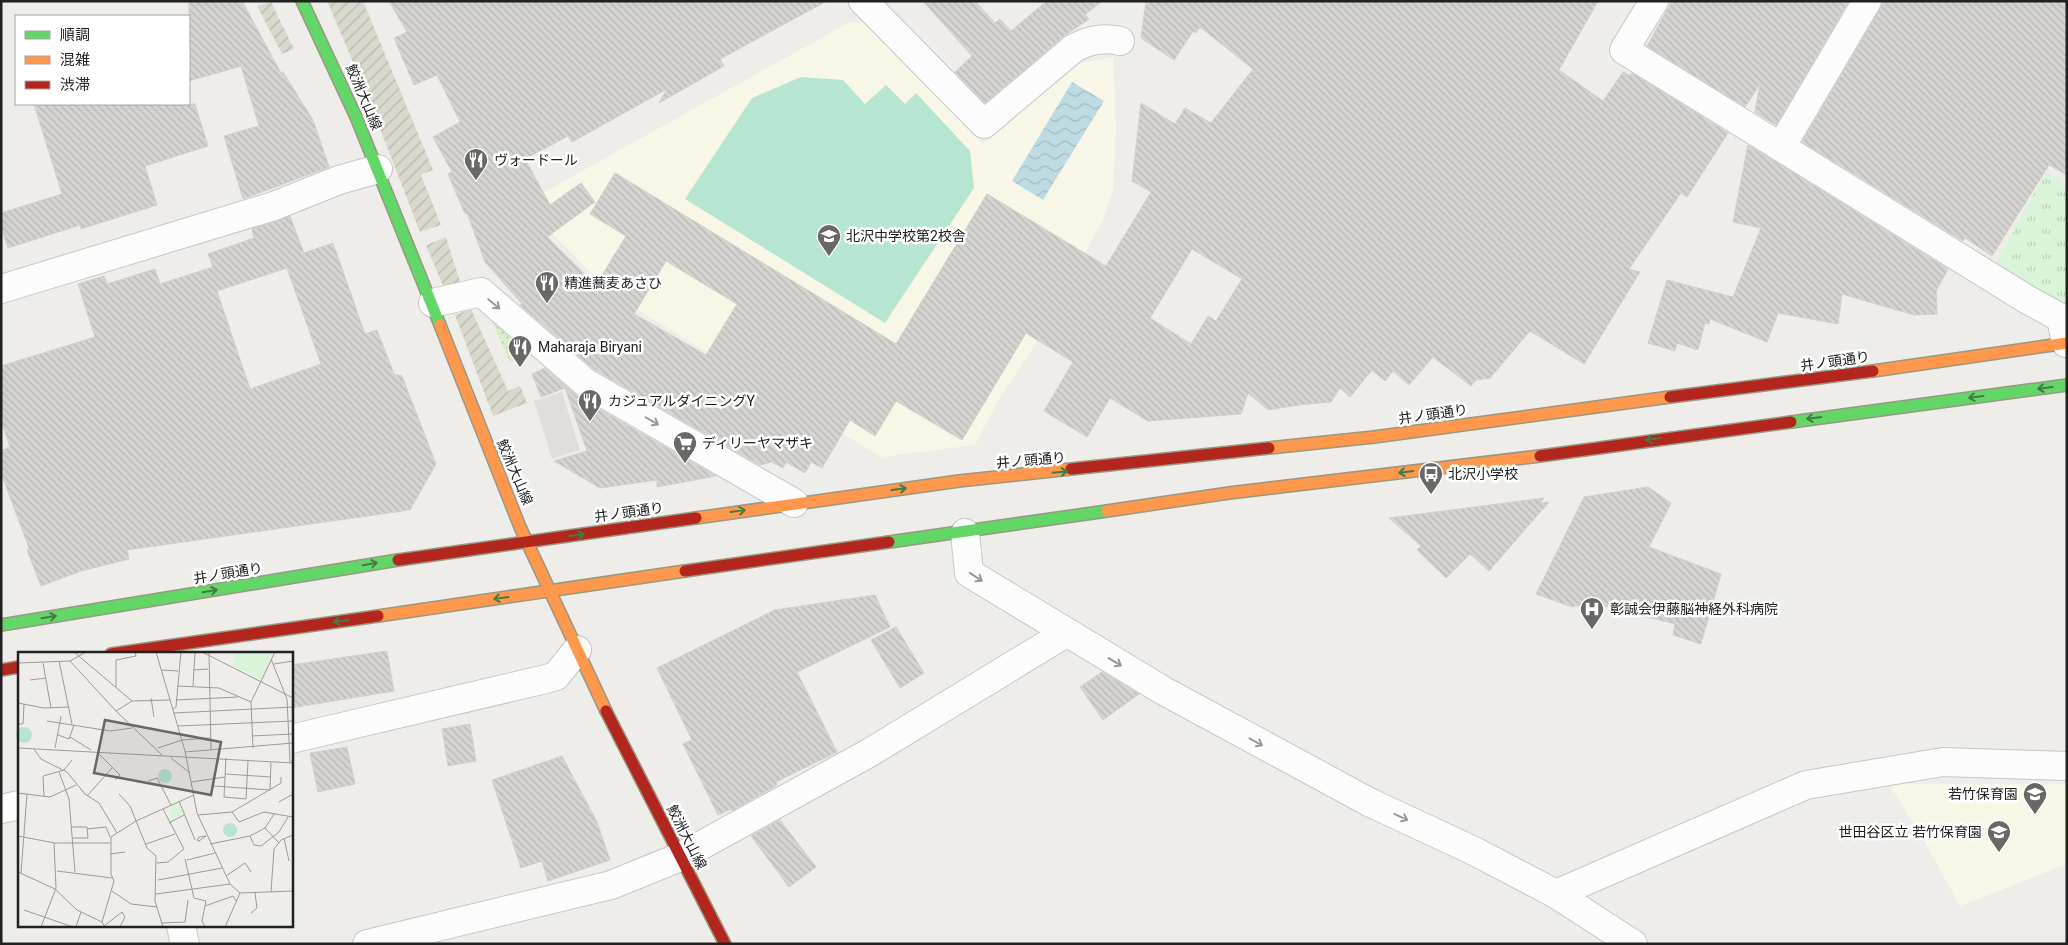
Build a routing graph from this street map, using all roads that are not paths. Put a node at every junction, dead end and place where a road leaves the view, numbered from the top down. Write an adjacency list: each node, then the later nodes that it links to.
1 (302, 1): 7 (main road, 鮫洲大山線)
2 (863, 1): 5 (street)
3 (1654, 1): 6 (street)
4 (1867, 1): 6 (street)
5 (1120, 41)
6 (1782, 147): 10 (street)
7 (378, 169): 8 (street); 9 (main road, 鮫洲大山線)
8 (1, 289)
9 (433, 303): 12 (street, one-way to 12); 14 (main road, 鮫洲大山線)
10 (2066, 343): 12 (main road, 井ノ頭通り, one-way to 10)
11 (2067, 385): 13 (main road, one-way to 13)
12 (794, 503): 14 (main road, 井ノ頭通り, one-way to 12)
13 (965, 533): 15 (main road); 17 (street, one-way to 17)
14 (529, 542): 15 (main road, 鮫洲大山線); 16 (main road, 井ノ頭通り, one-way to 14)
15 (550, 591): 18 (main road, 鮫洲大山線); 19 (main road, one-way to 19)
16 (1, 626)
17 (1066, 633): 26 (street); 27 (street, one-way to 27)
18 (577, 650): 22 (street); 26 (main road, 鮫洲大山線)
19 (125, 652)
20 (18, 667): 21 (main road)
21 (1, 670)
22 (292, 738)
23 (2067, 766): 27 (street)
24 (18, 805): 25 (street)
25 (1, 809)
26 (680, 857): 30 (street); 31 (main road, 鮫洲大山線)
27 (1556, 894): 32 (street)
28 (181, 928): 29 (street)
29 (185, 944)
30 (367, 944)
31 (725, 944)
32 (1633, 944)

